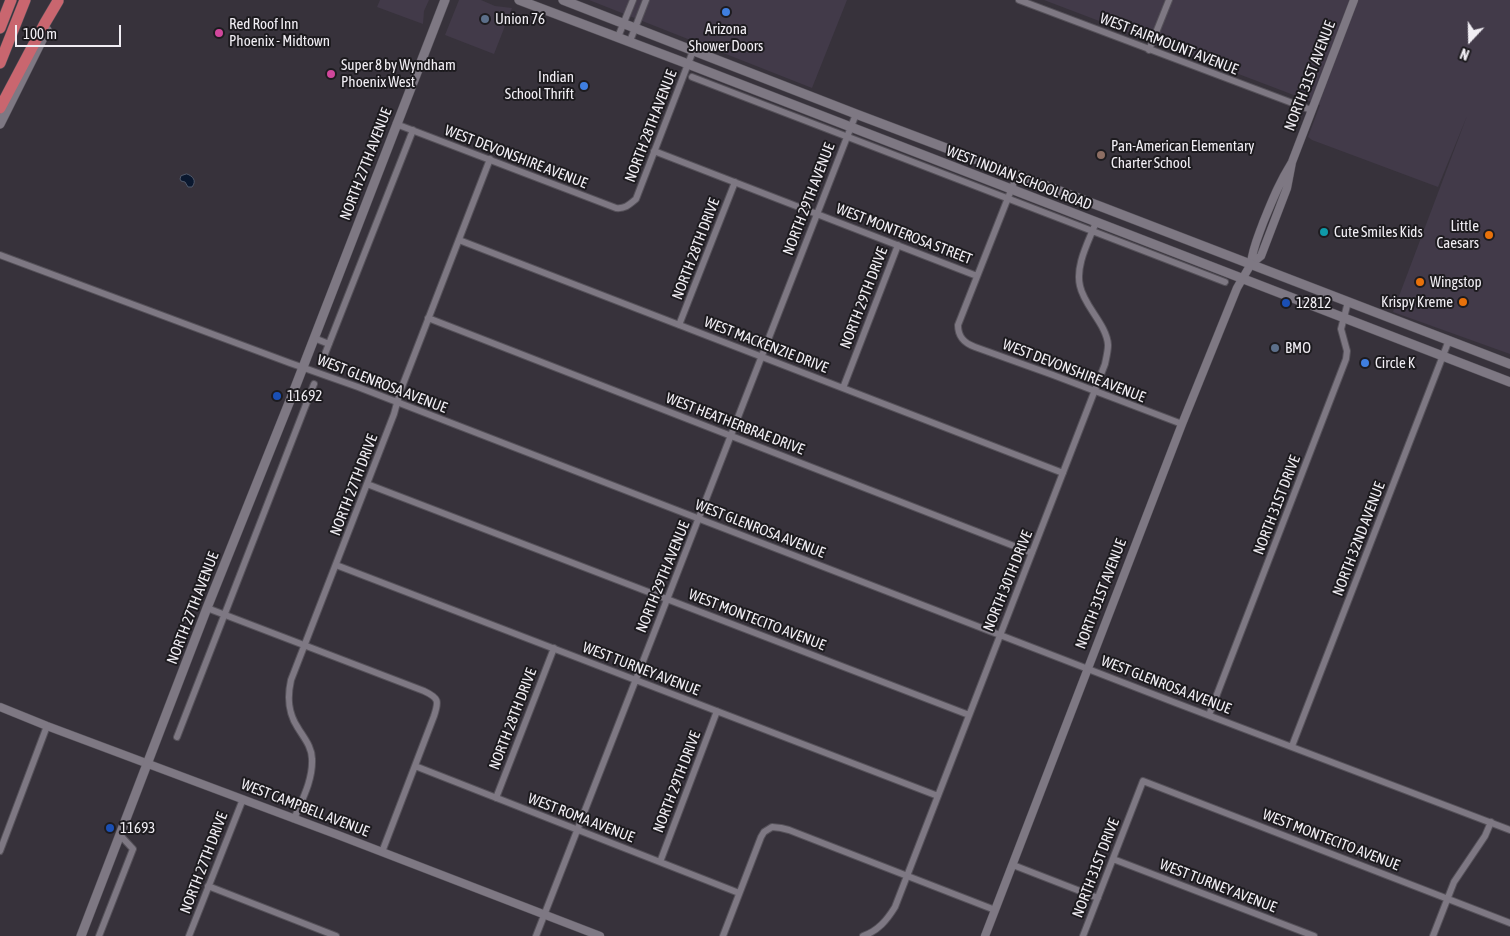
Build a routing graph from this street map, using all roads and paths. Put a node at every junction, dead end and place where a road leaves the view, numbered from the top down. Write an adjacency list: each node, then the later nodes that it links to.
1 (4, 0): 13 (highway)
2 (12, 0): 15 (highway)
3 (25, 0): 21 (highway)
4 (58, 0): 24 (highway); 27 (main road)
5 (445, 0): 28 (main road, NORTH 27TH AVENUE)
6 (519, 0): 17 (main road, WEST INDIAN SCHOOL ROAD)
7 (563, 0): 14 (main road, WEST INDIAN SCHOOL ROAD)
8 (633, 0): 14 (street)
9 (646, 0): 16 (street)
10 (1019, 0): 19 (street, WEST FAIRMOUNT AVENUE)
11 (1169, 0): 19 (street)
12 (1354, 0): 25 (street, NORTH 31ST AVENUE)
13 (0, 9)
14 (624, 24): 16 (main road, WEST INDIAN SCHOOL ROAD); 17 (street)
15 (0, 28)
16 (635, 28): 18 (street); 20 (main road, WEST INDIAN SCHOOL ROAD)
17 (618, 37): 18 (main road, WEST INDIAN SCHOOL ROAD)
18 (630, 42): 22 (main road, WEST INDIAN SCHOOL ROAD)
19 (1150, 50): 25 (street, WEST FAIRMOUNT AVENUE)
20 (693, 51): 22 (street, NORTH 28TH AVENUE); 26 (main road, WEST INDIAN SCHOOL ROAD)
21 (0, 62)
22 (688, 64): 29 (main road, WEST INDIAN SCHOOL ROAD); 32 (street, NORTH 28TH AVENUE)
23 (692, 77): 31 (street, WEST INDIAN SCHOOL ROAD)
24 (0, 108)
25 (1311, 110): 43 (street, NORTH 31ST AVENUE)
26 (856, 114): 29 (street, NORTH 29TH AVENUE); 34 (main road, WEST INDIAN SCHOOL ROAD)
27 (0, 124)
28 (396, 124): 30 (street, WEST DEVONSHIRE AVENUE); 51 (main road, NORTH 27TH AVENUE)
29 (851, 127): 31 (street, NORTH 29TH AVENUE); 36 (main road, WEST INDIAN SCHOOL ROAD)
30 (413, 130): 33 (street, WEST DEVONSHIRE AVENUE); 53 (street, NORTH 27TH AVENUE)
31 (847, 136): 36 (street, WEST INDIAN SCHOOL ROAD); 38 (street, NORTH 29TH AVENUE)
32 (654, 151): 35 (street, WEST MONTEROSA STREET); 37 (street, NORTH 28TH AVENUE)
33 (490, 159): 37 (street, WEST DEVONSHIRE AVENUE); 40 (street, NORTH 27TH DRIVE)
34 (1017, 175): 36 (street); 43 (main road, WEST INDIAN SCHOOL ROAD)
35 (735, 182): 38 (street, WEST MONTEROSA STREET); 50 (street, NORTH 28TH DRIVE)
36 (1010, 194): 39 (main road, WEST INDIAN SCHOOL ROAD); 44 (street)
37 (628, 206)
38 (817, 214): 41 (street, WEST MONTEROSA STREET); 55 (street, NORTH 29TH AVENUE)
39 (1094, 226): 45 (main road, WEST INDIAN SCHOOL ROAD); 46 (street, WEST INDIAN SCHOOL ROAD); 62 (street, NORTH 30TH DRIVE)
40 (459, 240): 48 (street, NORTH 27TH DRIVE); 50 (street, WEST MACKENZIE DRIVE)
41 (898, 245): 44 (street, WEST MONTEROSA STREET); 61 (street, NORTH 29TH DRIVE)
42 (0, 255): 58 (street, WEST GLENROSA AVENUE)
43 (1251, 264): 45 (street, NORTH 31ST AVENUE); 47 (main road, WEST INDIAN SCHOOL ROAD)
44 (977, 276): 62 (street, WEST DEVONSHIRE AVENUE)
45 (1243, 279): 49 (main road, WEST INDIAN SCHOOL ROAD); 66 (street, NORTH 31ST AVENUE)
46 (1225, 282)
47 (1348, 302): 49 (street, NORTH 31ST DRIVE); 52 (main road, WEST INDIAN SCHOOL ROAD)
48 (428, 318): 65 (street, NORTH 27TH DRIVE); 67 (street, WEST HEATHERBRAE DRIVE)
49 (1344, 318): 54 (main road, WEST INDIAN SCHOOL ROAD); 84 (street, NORTH 31ST DRIVE)
50 (679, 325): 55 (street, WEST MACKENZIE DRIVE)
51 (314, 338): 53 (street); 58 (main road, NORTH 27TH AVENUE)
52 (1449, 340): 54 (street, NORTH 32ND AVENUE); 57 (main road, WEST INDIAN SCHOOL ROAD)
53 (329, 344): 56 (street, NORTH 27TH AVENUE)
54 (1443, 356): 59 (main road, WEST INDIAN SCHOOL ROAD); 87 (street, NORTH 32ND AVENUE)
55 (762, 357): 61 (street, WEST MACKENZIE DRIVE); 67 (street, NORTH 29TH AVENUE)
56 (323, 359)
57 (1510, 364)
58 (303, 367): 63 (main road, NORTH 27TH AVENUE); 65 (street, WEST GLENROSA AVENUE)
59 (1510, 382)
60 (314, 384): 64 (street, NORTH 27TH AVENUE)
61 (843, 388): 68 (street, WEST MACKENZIE DRIVE)
62 (1096, 391): 66 (street, WEST DEVONSHIRE AVENUE); 68 (street, NORTH 30TH DRIVE)
63 (293, 393): 64 (street); 74 (main road, NORTH 27TH AVENUE)
64 (308, 399): 75 (street, NORTH 27TH AVENUE)
65 (397, 402): 69 (street, NORTH 27TH DRIVE); 70 (street, WEST GLENROSA AVENUE)
66 (1182, 424): 79 (street, NORTH 31ST AVENUE)
67 (731, 436): 70 (street, NORTH 29TH AVENUE); 71 (street, WEST HEATHERBRAE DRIVE)
68 (1063, 473): 71 (street, NORTH 30TH DRIVE)
69 (368, 484): 72 (street, NORTH 27TH DRIVE); 73 (street, WEST MONTECITO AVENUE)
70 (699, 519): 73 (street, NORTH 29TH AVENUE); 76 (street, WEST GLENROSA AVENUE)
71 (1032, 553): 76 (street, NORTH 30TH DRIVE)
72 (336, 565): 77 (street, NORTH 27TH DRIVE); 78 (street, WEST TURNEY AVENUE)
73 (668, 600): 80 (street, NORTH 29TH AVENUE); 83 (street, WEST MONTECITO AVENUE)
74 (207, 608): 75 (street); 88 (main road, NORTH 27TH AVENUE)
75 (224, 615): 77 (street); 86 (street, NORTH 27TH AVENUE)
76 (1000, 635): 79 (street, WEST GLENROSA AVENUE); 83 (street, NORTH 30TH DRIVE)
77 (305, 646): 89 (street); 94 (street, NORTH 27TH DRIVE)
78 (554, 648): 80 (street, WEST TURNEY AVENUE); 92 (street, NORTH 28TH DRIVE)
79 (1087, 668): 84 (street, WEST GLENROSA AVENUE); 103 (street, NORTH 31ST AVENUE)
80 (636, 680): 82 (street, WEST TURNEY AVENUE); 96 (street, NORTH 29TH AVENUE)
81 (0, 707): 85 (street, WEST CAMPBELL AVENUE)
82 (718, 711): 91 (street, WEST TURNEY AVENUE); 102 (street, NORTH 29TH DRIVE)
83 (969, 715): 91 (street, NORTH 30TH DRIVE)
84 (1209, 715): 87 (street, WEST GLENROSA AVENUE)
85 (47, 726): 88 (street, WEST CAMPBELL AVENUE); 99 (street)
86 (177, 737)
87 (1292, 746): 95 (street, WEST GLENROSA AVENUE)
88 (148, 763): 93 (street, WEST CAMPBELL AVENUE); 98 (main road, NORTH 27TH AVENUE)
89 (415, 766): 92 (street, WEST ROMA AVENUE); 100 (street)
90 (1143, 780): 101 (street, NORTH 31ST DRIVE); 108 (street, WEST MONTECITO AVENUE)
91 (938, 796): 104 (street, NORTH 30TH DRIVE)
92 (496, 798): 96 (street, WEST ROMA AVENUE)
93 (242, 799): 94 (street, WEST CAMPBELL AVENUE); 105 (street, NORTH 27TH DRIVE)
94 (294, 819): 100 (street, WEST CAMPBELL AVENUE)
95 (1491, 822): 97 (street, WEST GLENROSA AVENUE); 108 (street)
96 (577, 830): 102 (street, WEST ROMA AVENUE); 110 (street, NORTH 29TH AVENUE)
97 (1510, 830)
98 (120, 835): 112 (main road, NORTH 27TH AVENUE); 113 (street)
99 (0, 851)
100 (382, 852): 110 (street, WEST CAMPBELL AVENUE)
101 (1113, 859): 107 (street, NORTH 31ST DRIVE); 122 (street, WEST TURNEY AVENUE)
102 (660, 862): 106 (street, WEST ROMA AVENUE)
103 (1013, 865): 107 (street); 109 (street, NORTH 31ST AVENUE)
104 (907, 877): 106 (street); 109 (street); 119 (street, NORTH 30TH DRIVE)
105 (208, 886): 114 (street, NORTH 27TH DRIVE); 115 (street)
106 (739, 892): 118 (street)
107 (1098, 898): 121 (street, NORTH 31ST DRIVE)
108 (1447, 899): 111 (street, WEST MONTECITO AVENUE); 123 (street)
109 (995, 910): 120 (street, NORTH 31ST AVENUE)
110 (545, 914): 116 (street, NORTH 29TH AVENUE); 117 (street, WEST CAMPBELL AVENUE)
111 (1510, 923)
112 (81, 936)
113 (99, 936)
114 (189, 936)
115 (336, 936)
116 (536, 936)
117 (600, 936)
118 (723, 936)
119 (863, 936)
120 (985, 936)
121 (1083, 936)
122 (1314, 936)
123 (1433, 936)

